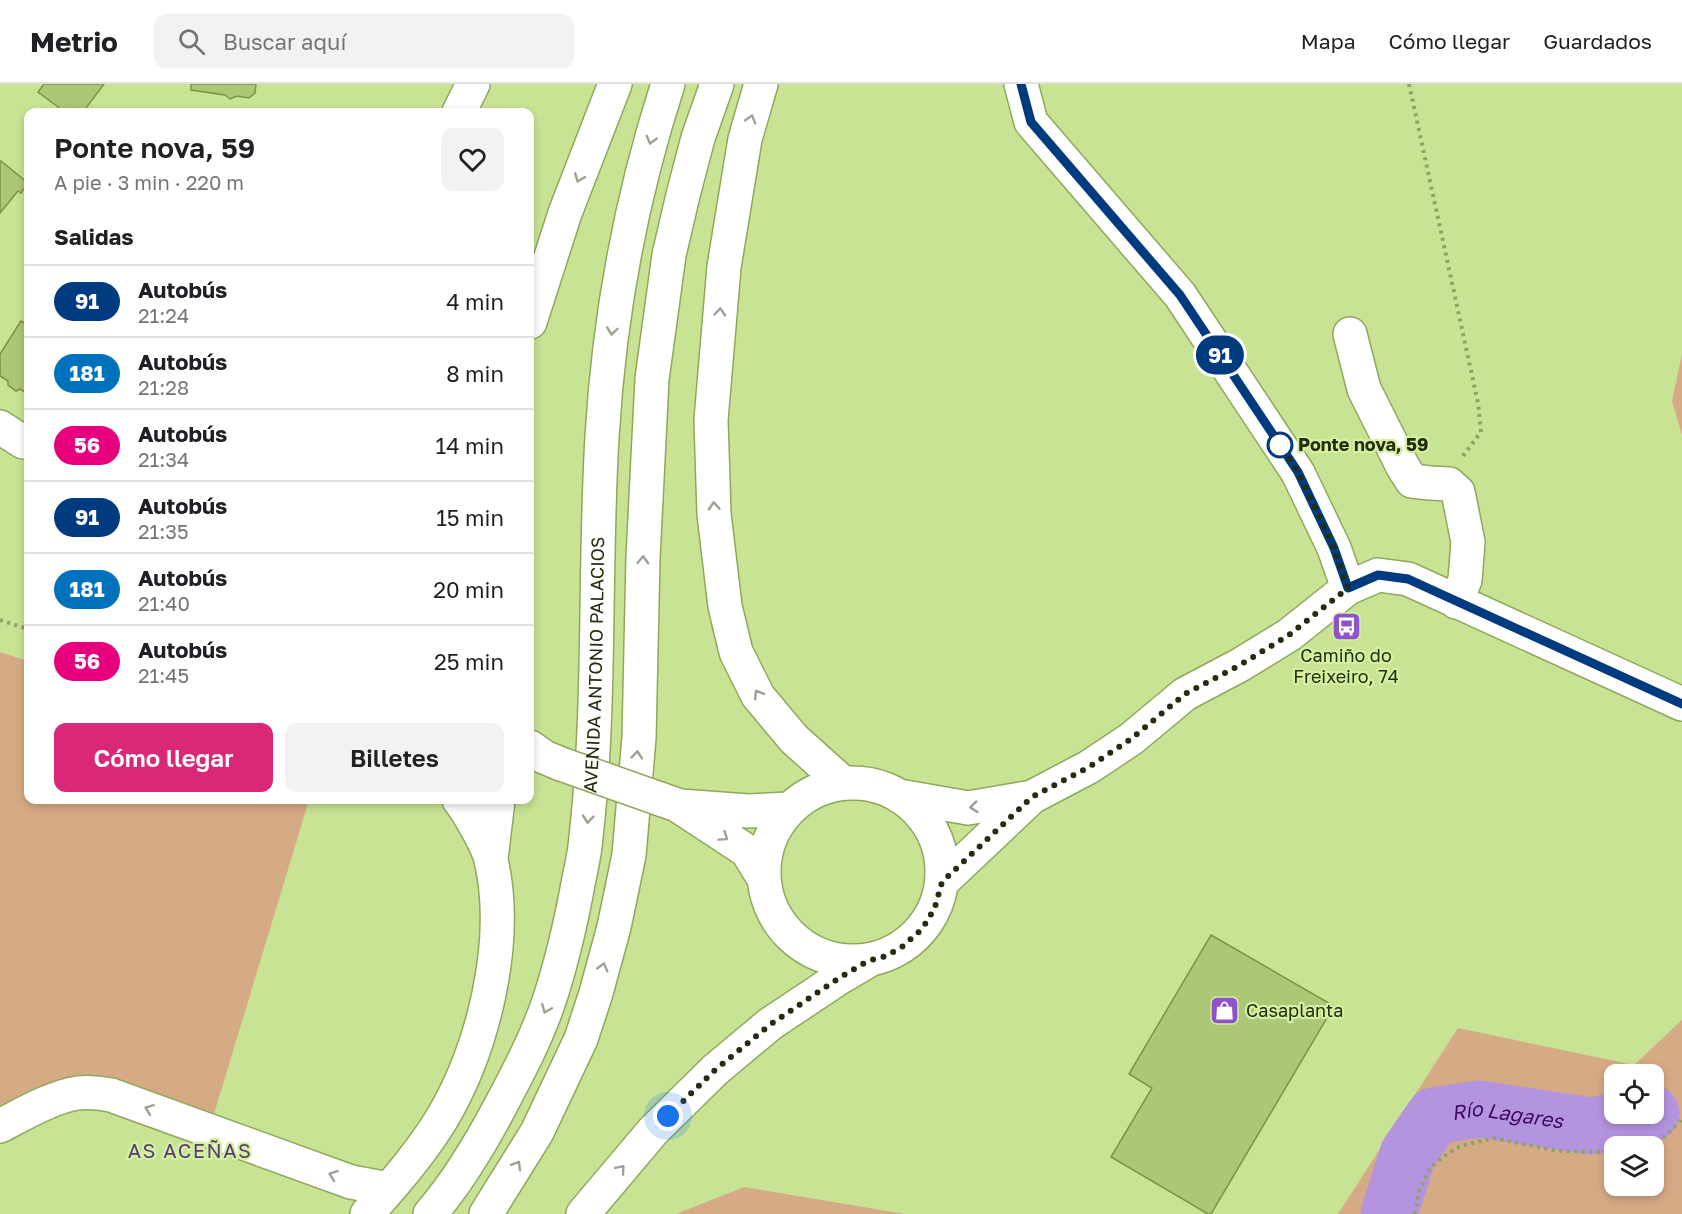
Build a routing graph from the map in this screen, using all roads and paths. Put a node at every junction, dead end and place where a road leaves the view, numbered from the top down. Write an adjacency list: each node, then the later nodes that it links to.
1 (615, 84): 7 (street, one-way to 7)
2 (668, 84): 35 (street, AVENIDA ANTONIO PALACIOS, one-way to 35)
3 (717, 84): 36 (street, one-way to 3)
4 (761, 84): 18 (street, one-way to 4)
5 (1021, 84): 12 (street)
6 (1409, 84): 11 (path)
7 (534, 310)
8 (1350, 334): 11 (street)
9 (0, 427): 10 (street)
10 (24, 442)
11 (1430, 483): 13 (street)
12 (1348, 588): 13 (street); 20 (street)
13 (1456, 602): 16 (street)
14 (0, 620): 15 (path)
15 (24, 628)
16 (1682, 704)
17 (541, 758): 21 (street, bridge)
18 (843, 783): 19 (street); 24 (street)
19 (899, 796): 20 (street, one-way to 19); 27 (street)
20 (1032, 797): 27 (street)
21 (668, 802): 24 (street); 26 (street, one-way to 26)
22 (462, 804): 25 (street)
23 (498, 804): 25 (street)
24 (789, 808): 26 (street)
25 (491, 859): 33 (street)
26 (763, 877): 28 (street)
27 (942, 882): 28 (street)
28 (868, 961): 37 (street, one-way to 28)
29 (1682, 1119): 31 (path)
30 (0, 1126): 33 (street, one-way to 30)
31 (1664, 1137)
32 (1604, 1152): 38 (path)
33 (389, 1189): 34 (street)
34 (367, 1214)
35 (430, 1214)
36 (486, 1214)
37 (583, 1214)
38 (1415, 1214)

